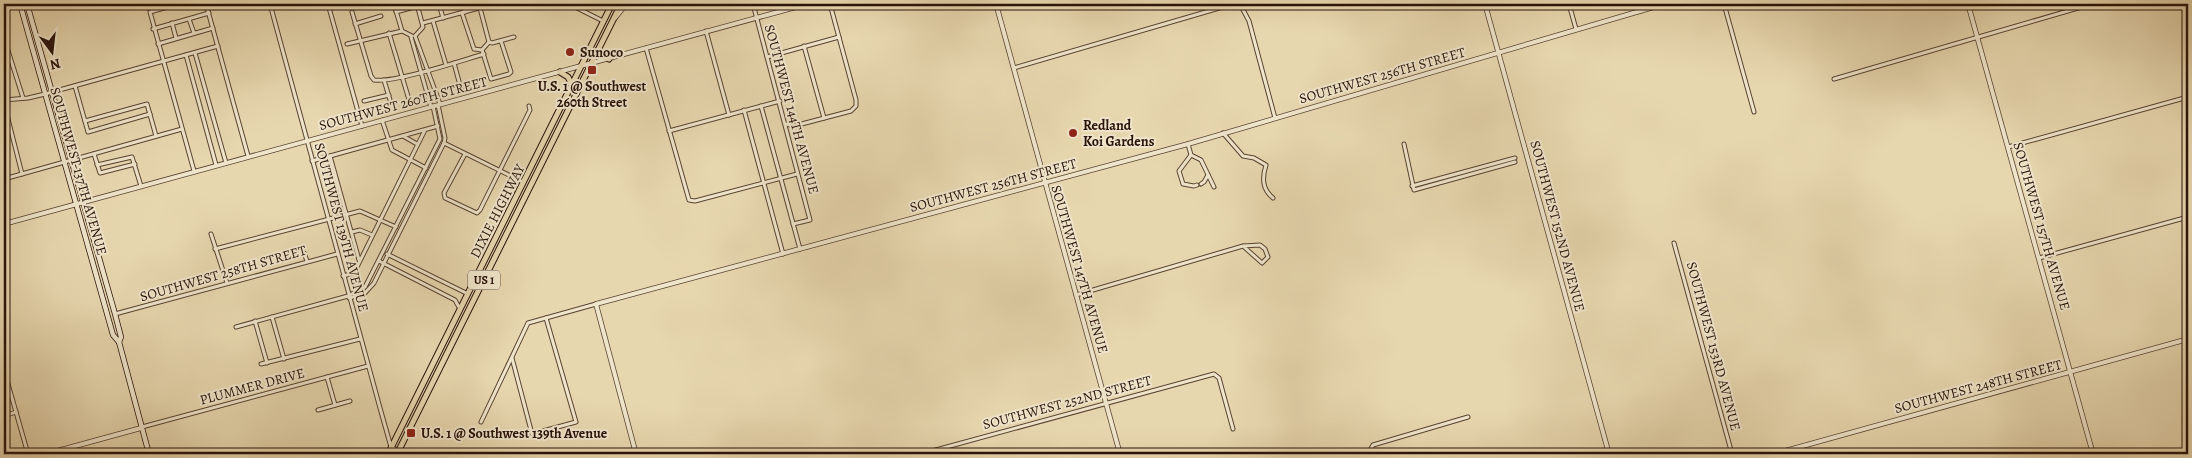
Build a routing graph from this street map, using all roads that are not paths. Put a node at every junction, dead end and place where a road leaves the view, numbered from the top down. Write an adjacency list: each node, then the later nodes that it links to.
1 (20, 4): 92 (main road, SOUTHWEST 137TH AVENUE)
2 (27, 4): 91 (main road, SOUTHWEST 137TH AVENUE)
3 (178, 4): 46 (street)
4 (206, 4): 33 (street)
5 (270, 4): 123 (street, SOUTHWEST 139TH AVENUE)
6 (328, 4): 114 (street)
7 (394, 4): 32 (street)
8 (439, 4): 36 (street)
9 (462, 4): 34 (street)
10 (494, 4): 29 (street)
11 (568, 4): 41 (street)
12 (612, 4): 41 (highway, DIXIE HIGHWAY / US 1)
13 (621, 4): 39 (highway, US 1)
14 (626, 4): 39 (street)
15 (753, 4): 37 (street, SOUTHWEST 144TH AVENUE)
16 (807, 4): 37 (street, SOUTHWEST 260TH STREET)
17 (830, 4): 55 (street)
18 (996, 4): 81 (street, SOUTHWEST 147TH AVENUE)
19 (1233, 4): 81 (street)
20 (1240, 4): 110 (street)
21 (1485, 4): 68 (street, SOUTHWEST 152ND AVENUE)
22 (1569, 4): 47 (street)
23 (1639, 4): 30 (street)
24 (1664, 4): 30 (street, SOUTHWEST 256TH STREET)
25 (1724, 4): 106 (street)
26 (1968, 4): 53 (street, SOUTHWEST 157TH AVENUE)
27 (2092, 4): 53 (street)
28 (418, 5): 32 (street); 43 (street)
29 (480, 8): 34 (street); 60 (street)
30 (1641, 11): 47 (street, SOUTHWEST 256TH STREET)
31 (352, 12): 44 (street)
32 (396, 12): 48 (street)
33 (209, 13): 38 (street); 45 (street)
34 (463, 13): 36 (street); 67 (street)
35 (381, 16): 44 (street)
36 (443, 18): 40 (street)
37 (757, 18): 49 (street, SOUTHWEST 260TH STREET); 74 (street, SOUTHWEST 144TH AVENUE)
38 (189, 19): 42 (street); 50 (street)
39 (614, 20): 66 (highway, DIXIE HIGHWAY / US 1)
40 (433, 21): 43 (street); 79 (street)
41 (604, 21): 80 (highway, DIXIE HIGHWAY / US 1)
42 (172, 23): 46 (street); 57 (street)
43 (422, 23): 52 (street)
44 (355, 24): 58 (street)
45 (213, 28): 50 (street); 63 (street)
46 (153, 29): 61 (street)
47 (1576, 29): 68 (street, SOUTHWEST 256TH STREET)
48 (402, 30): 51 (street); 52 (street)
49 (706, 31): 65 (street, SOUTHWEST 260TH STREET); 108 (street)
50 (194, 33): 57 (street)
51 (389, 33): 58 (street); 85 (street)
52 (413, 36): 70 (street); 71 (street)
53 (1977, 36): 86 (street); 128 (street, SOUTHWEST 157TH AVENUE)
54 (514, 37): 59 (street)
55 (839, 37): 64 (street); 109 (street)
56 (4, 38): 95 (street)
57 (176, 38): 61 (street)
58 (360, 40): 62 (street); 87 (street)
59 (501, 41): 60 (street); 72 (street)
60 (489, 42): 67 (street)
61 (158, 44): 76 (street)
62 (347, 44)
63 (218, 46): 69 (street); 132 (street)
64 (804, 46): 74 (street); 109 (street)
65 (646, 48): 75 (street, SOUTHWEST 260TH STREET); 118 (street)
66 (599, 49): 75 (highway); 78 (highway, DIXIE HIGHWAY / US 1)
67 (482, 50): 72 (street)
68 (1499, 52): 110 (street, SOUTHWEST 256TH STREET); 229 (street, SOUTHWEST 152ND AVENUE)
69 (195, 53): 73 (street); 139 (street)
70 (421, 53): 71 (street); 82 (street)
71 (416, 54): 83 (street)
72 (484, 54): 77 (street)
73 (186, 55): 76 (street); 142 (street)
74 (768, 56): 98 (street, SOUTHWEST 144TH AVENUE)
75 (609, 59): 78 (street, SOUTHWEST 260TH STREET)
76 (163, 62): 89 (street); 116 (street)
77 (454, 63): 79 (street); 90 (street)
78 (592, 64): 80 (street, SOUTHWEST 260TH STREET); 219 (highway, DIXIE HIGHWAY / US 1)
79 (446, 65): 82 (street)
80 (581, 67): 84 (street, SOUTHWEST 260TH STREET); 88 (highway, DIXIE HIGHWAY / US 1)
81 (1014, 68): 153 (street, SOUTHWEST 147TH AVENUE)
82 (427, 70): 83 (street); 101 (street)
83 (420, 72): 85 (street); 102 (street)
84 (560, 72): 88 (highway); 101 (street, SOUTHWEST 260TH STREET)
85 (402, 76): 87 (street); 100 (street)
86 (1834, 79)
87 (384, 80): 93 (street)
88 (572, 85): 151 (highway, DIXIE HIGHWAY / US 1)
89 (75, 86): 91 (street); 112 (street)
90 (461, 89)
91 (52, 92): 92 (street); 134 (main road, SOUTHWEST 137TH AVENUE)
92 (45, 94): 95 (street); 138 (main road, SOUTHWEST 137TH AVENUE)
93 (388, 95): 96 (street); 97 (street)
94 (2188, 97): 128 (street)
95 (23, 98): 99 (street)
96 (390, 100)
97 (364, 101)
98 (780, 101): 104 (street); 113 (street, SOUTHWEST 144TH AVENUE)
99 (4, 102): 146 (street)
100 (410, 103)
101 (439, 105): 102 (street, SOUTHWEST 260TH STREET); 124 (street)
102 (432, 106): 111 (street, SOUTHWEST 260TH STREET); 115 (street)
103 (529, 106): 145 (street)
104 (761, 106): 105 (street); 149 (street)
105 (744, 110): 108 (street); 152 (street)
106 (1754, 112)
107 (150, 114): 112 (street); 112 (street); 120 (street)
108 (729, 115): 118 (street)
109 (824, 118): 113 (street)
110 (1275, 118): 119 (street, SOUTHWEST 256TH STREET)
111 (382, 120): 114 (street, SOUTHWEST 260TH STREET); 122 (street)
112 (85, 121)
113 (786, 124): 147 (street, SOUTHWEST 144TH AVENUE)
114 (362, 126): 123 (street, SOUTHWEST 260TH STREET)
115 (438, 126): 117 (street); 143 (street)
116 (182, 129): 120 (street); 144 (street)
117 (425, 130): 121 (street); 125 (street)
118 (669, 131): 152 (street)
119 (1224, 133): 126 (street, SOUTHWEST 256TH STREET); 156 (street)
120 (156, 136): 129 (street)
121 (403, 136): 122 (street); 125 (street)
122 (388, 140): 133 (street); 135 (street)
123 (307, 141): 132 (street, SOUTHWEST 260TH STREET); 137 (street, SOUTHWEST 139TH AVENUE)
124 (444, 143): 130 (street); 166 (street)
125 (417, 144): 135 (street)
126 (1188, 144): 131 (street); 153 (street, SOUTHWEST 256TH STREET)
127 (1404, 144): 136 (street)
128 (2008, 147): 179 (street, SOUTHWEST 157TH AVENUE)
129 (94, 154): 134 (street); 141 (street)
130 (464, 154): 145 (street); 145 (street)
131 (1191, 155): 148 (street); 148 (street)
132 (248, 156): 139 (street, SOUTHWEST 260TH STREET)
133 (330, 156): 137 (street); 159 (street)
134 (72, 160): 138 (street); 157 (main road, SOUTHWEST 137TH AVENUE)
135 (409, 160): 143 (street); 162 (street)
136 (1515, 160)
137 (312, 161): 161 (street, SOUTHWEST 139TH AVENUE)
138 (64, 162): 146 (street); 158 (main road, SOUTHWEST 137TH AVENUE)
139 (226, 163): 142 (street, SOUTHWEST 260TH STREET)
140 (135, 164): 141 (street); 141 (street); 154 (street)
141 (97, 165)
142 (216, 165): 144 (street, SOUTHWEST 260TH STREET)
143 (426, 168): 165 (street)
144 (194, 171): 154 (street, SOUTHWEST 260TH STREET)
145 (500, 171): 151 (street)
146 (22, 174): 150 (street)
147 (797, 174): 149 (street); 164 (street, SOUTHWEST 144TH AVENUE)
148 (1208, 174): 155 (street)
149 (781, 178): 152 (street); 164 (street)
150 (4, 180)
151 (523, 182): 186 (highway, DIXIE HIGHWAY / US 1)
152 (764, 183): 177 (street)
153 (1045, 183): 173 (street, SOUTHWEST 256TH STREET); 187 (street, SOUTHWEST 147TH AVENUE)
154 (141, 186): 157 (street, SOUTHWEST 260TH STREET)
155 (1214, 187)
156 (1273, 198)
157 (84, 202): 158 (street, SOUTHWEST 260TH STREET); 191 (main road, SOUTHWEST 137TH AVENUE)
158 (77, 204): 163 (street, SOUTHWEST 260TH STREET); 198 (main road, SOUTHWEST 137TH AVENUE)
159 (346, 214): 161 (street); 162 (street); 167 (street)
160 (2188, 217): 179 (street)
161 (327, 219): 172 (street); 176 (street, SOUTHWEST 139TH AVENUE)
162 (380, 219): 165 (street); 169 (street)
163 (4, 224)
164 (793, 224): 173 (street)
165 (396, 227): 166 (street); 175 (street)
166 (400, 230): 178 (street)
167 (352, 232): 169 (street); 180 (street)
168 (211, 234): 172 (street)
169 (372, 235): 180 (street)
170 (1674, 243): 230 (street, SOUTHWEST 153RD AVENUE)
171 (1243, 246): 171 (street); 187 (street)
172 (215, 249): 185 (street)
173 (800, 249): 177 (street, SOUTHWEST 256TH STREET)
174 (304, 252): 181 (street)
175 (384, 252): 178 (street); 182 (street)
176 (337, 254): 181 (street, SOUTHWEST 258TH STREET); 184 (street, SOUTHWEST 139TH AVENUE)
177 (783, 254): 189 (street, SOUTHWEST 256TH STREET)
178 (388, 255): 183 (street); 186 (street)
179 (2039, 258): 205 (street, SOUTHWEST 157TH AVENUE)
180 (359, 260): 184 (street)
181 (307, 261): 185 (street, SOUTHWEST 258TH STREET)
182 (379, 261): 183 (street); 188 (street)
183 (384, 264): 188 (street); 190 (street)
184 (343, 276): 188 (street, SOUTHWEST 139TH AVENUE)
185 (226, 283): 191 (street, SOUTHWEST 258TH STREET)
186 (468, 294): 190 (highway, DIXIE HIGHWAY / US 1)
187 (1076, 295): 208 (street, SOUTHWEST 147TH AVENUE)
188 (349, 297): 192 (street); 196 (street, SOUTHWEST 139TH AVENUE)
189 (596, 304): 193 (street, SOUTHWEST 256TH STREET); 225 (street)
190 (460, 309): 217 (highway, DIXIE HIGHWAY / US 1)
191 (115, 314): 198 (main road, SOUTHWEST 137TH AVENUE)
192 (272, 316): 194 (street); 199 (street)
193 (546, 318): 200 (street, SOUTHWEST 256TH STREET); 200 (street)
194 (255, 321): 195 (street); 201 (street)
195 (236, 327)
196 (360, 339): 199 (street); 203 (street, SOUTHWEST 139TH AVENUE)
197 (2188, 339): 205 (street, SOUTHWEST 248TH STREET)
198 (119, 342): 215 (main road, SOUTHWEST 137TH AVENUE)
199 (284, 358): 201 (street)
200 (512, 358): 214 (street)
201 (267, 363): 202 (street)
202 (261, 364)
203 (368, 366): 206 (street, PLUMMER DRIVE); 217 (street, SOUTHWEST 139TH AVENUE)
204 (4, 370): 211 (street)
205 (2070, 372): 231 (street, SOUTHWEST 248TH STREET); 232 (street, SOUTHWEST 157TH AVENUE)
206 (327, 377): 209 (street); 215 (street, PLUMMER DRIVE)
207 (350, 401): 209 (street)
208 (1106, 404): 216 (street, SOUTHWEST 252ND STREET); 226 (street, SOUTHWEST 252ND STREET); 227 (street, SOUTHWEST 147TH AVENUE)
209 (335, 405): 210 (street)
210 (318, 410)
211 (16, 412): 212 (street); 220 (street)
212 (4, 416)
213 (1468, 417): 228 (street)
214 (481, 422)
215 (141, 428): 218 (street); 223 (main road, SOUTHWEST 137TH AVENUE)
216 (1233, 428)
217 (391, 447): 219 (street); 224 (highway, DIXIE HIGHWAY / US 1)
218 (68, 448): 221 (street); 222 (street)
219 (398, 452)
220 (28, 454)
221 (46, 454)
222 (70, 454)
223 (149, 454)
224 (388, 454)
225 (636, 454)
226 (920, 454)
227 (1120, 454)
228 (1368, 454)
229 (1609, 454)
230 (1732, 454)
231 (1774, 454)
232 (2093, 454)

